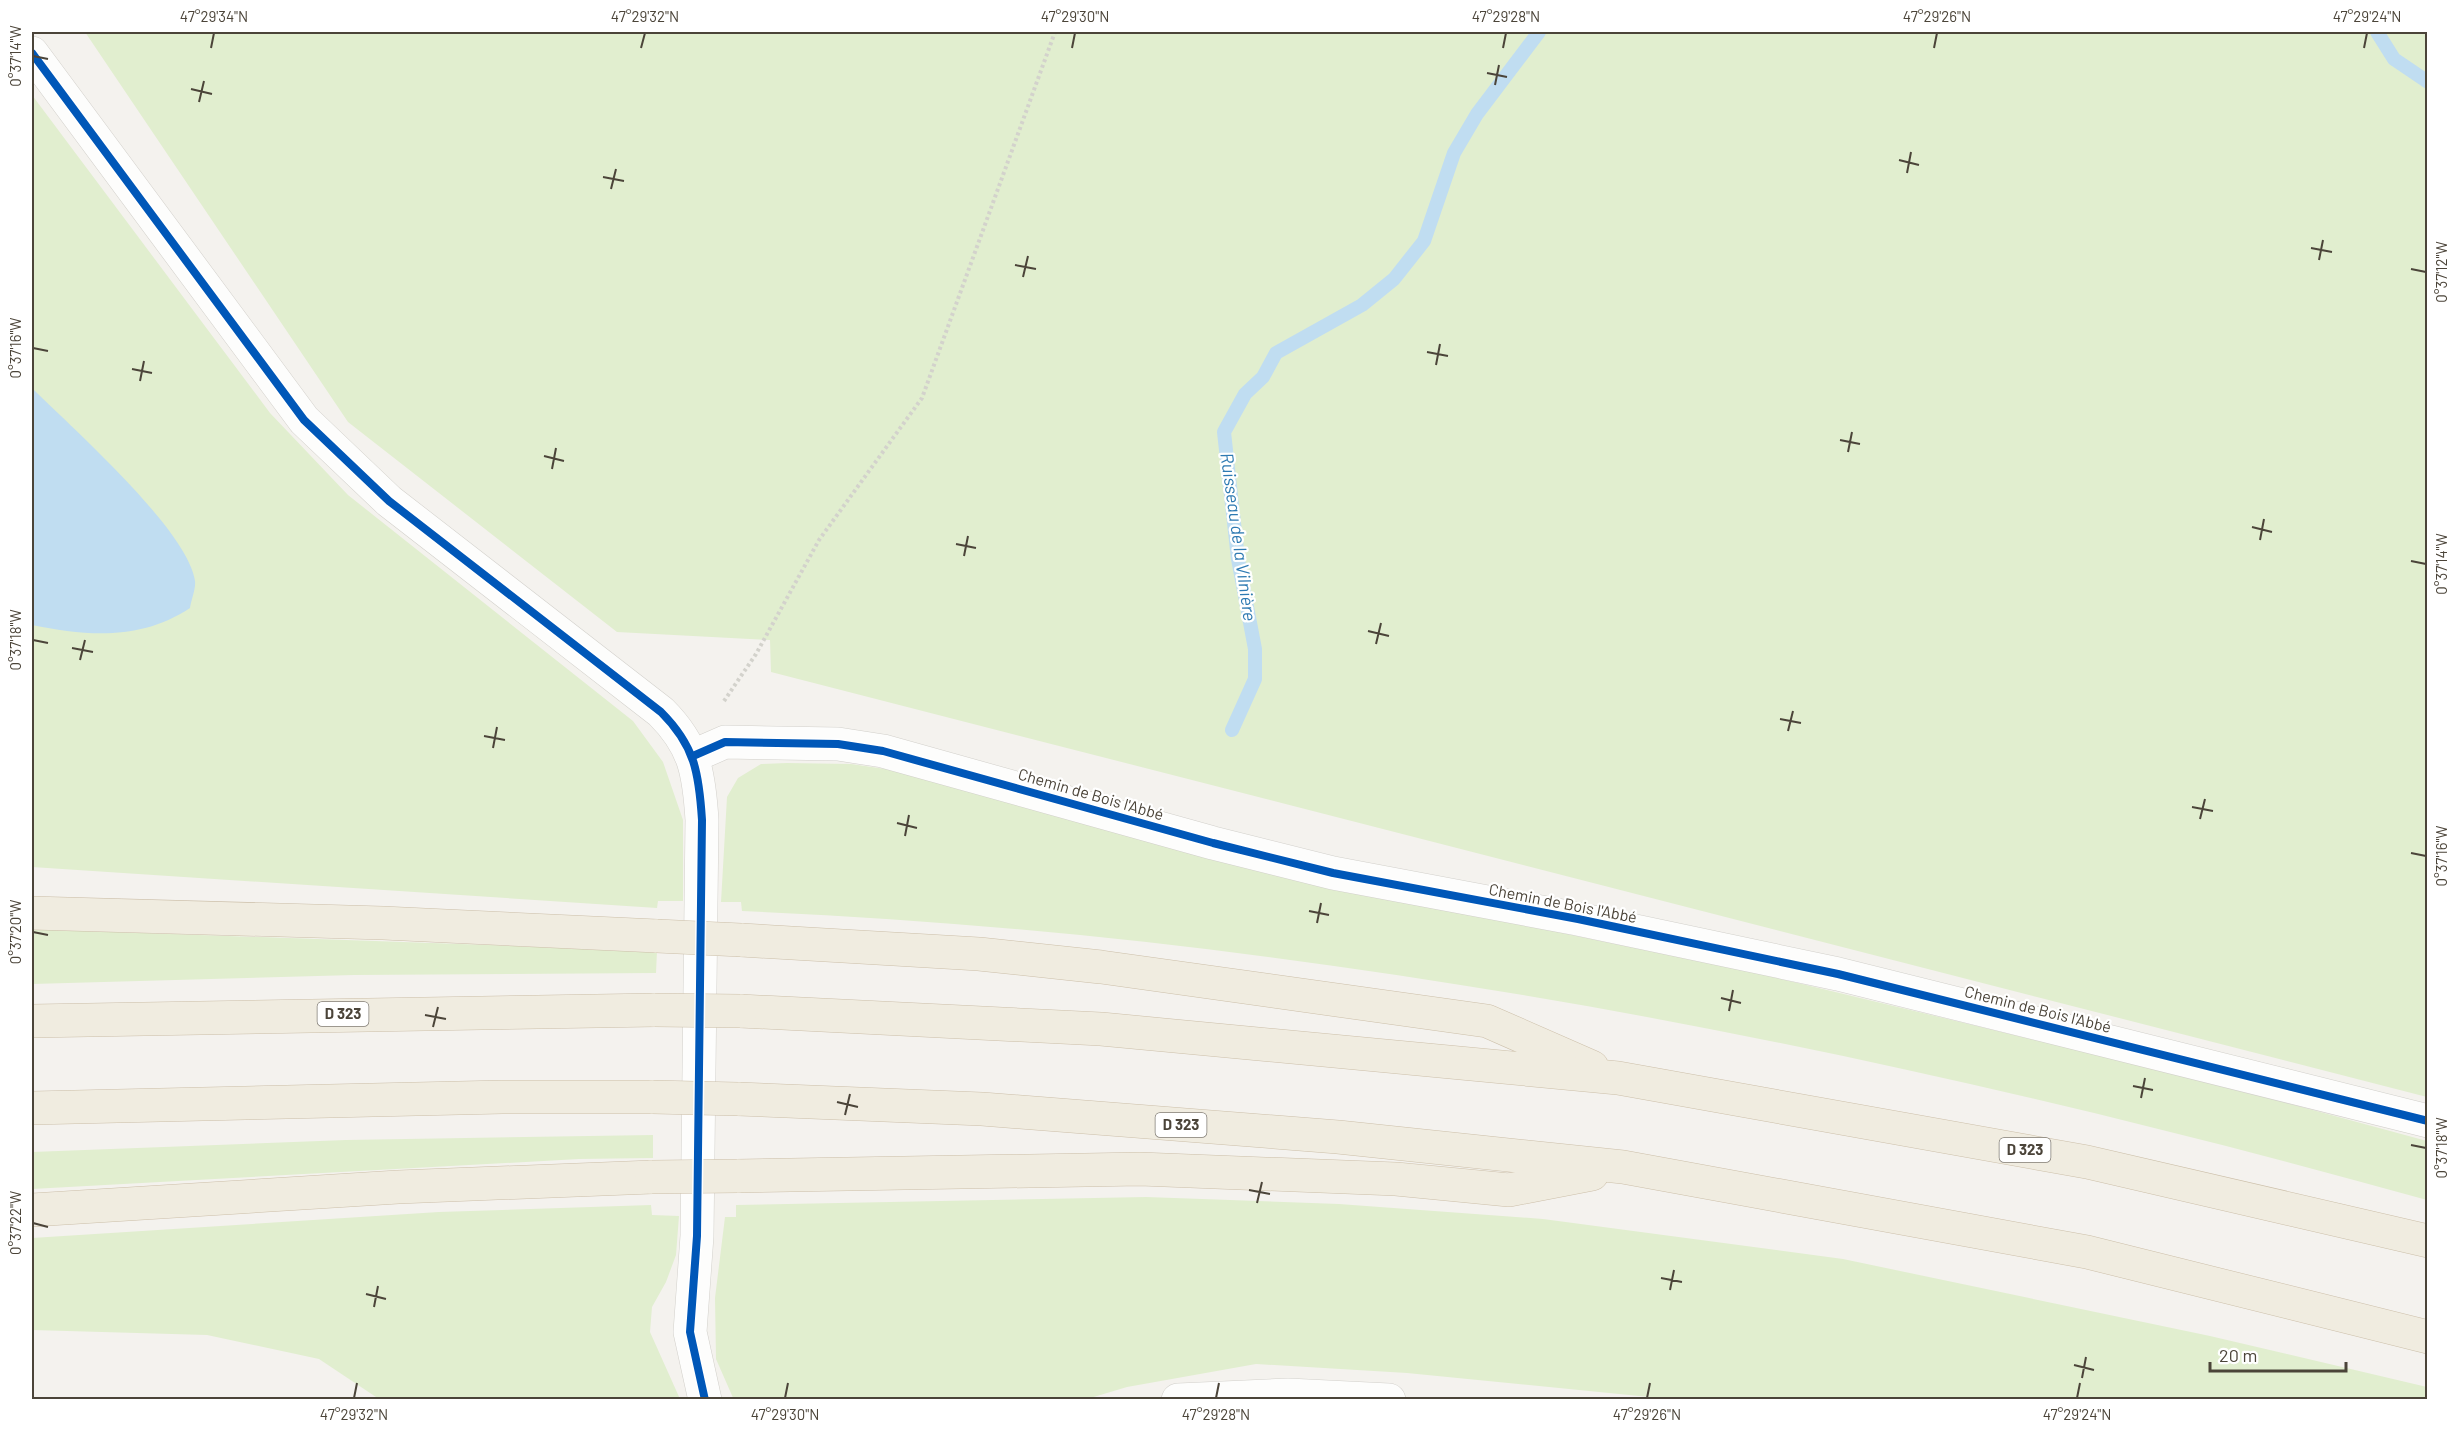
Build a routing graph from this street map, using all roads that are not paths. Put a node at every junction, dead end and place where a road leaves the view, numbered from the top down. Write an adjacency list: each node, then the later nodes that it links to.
1 (32, 53): 2 (street)
2 (693, 756): 7 (street, Chemin de Bois l'Abbé); 12 (street)
3 (32, 913): 5 (highway, bridge)
4 (32, 1021): 5 (highway, D 323, bridge)
5 (1618, 1078): 10 (highway, D 323)
6 (32, 1108): 8 (highway, D 323, bridge)
7 (2427, 1120)
8 (1623, 1167): 9 (highway, bridge); 11 (highway, D 323)
9 (32, 1210)
10 (2427, 1241)
11 (2427, 1337)
12 (705, 1400)
13 (1178, 1400): 14 (street)
14 (1389, 1400)

